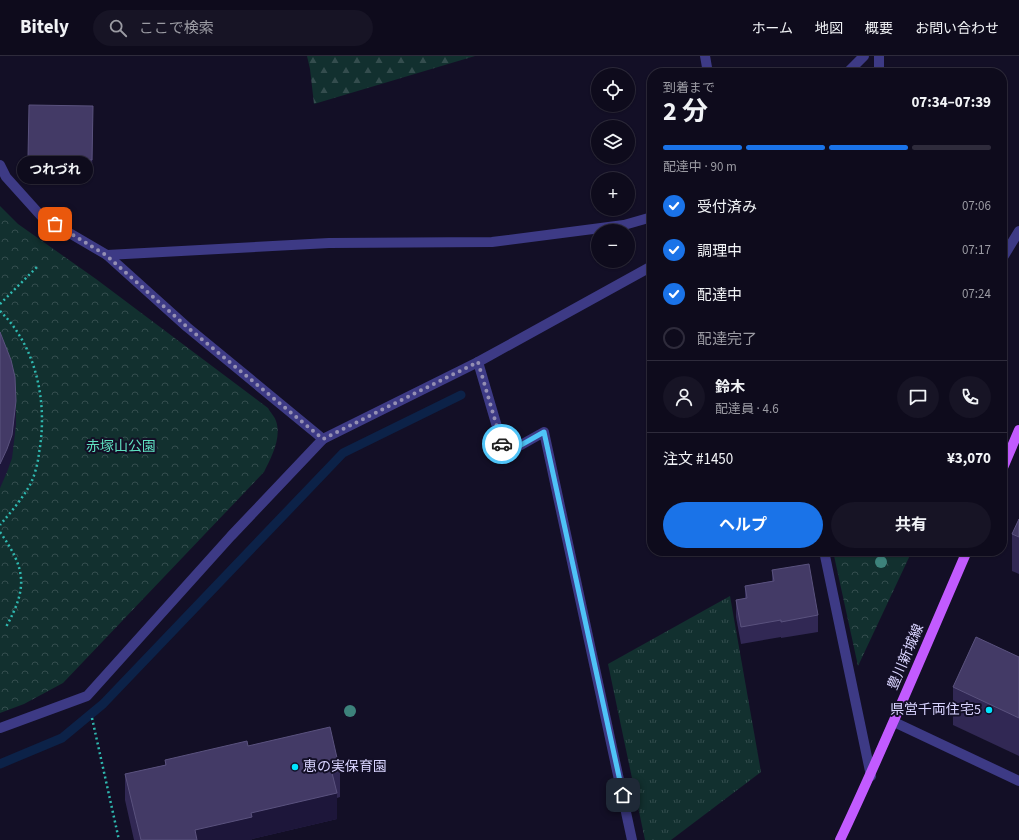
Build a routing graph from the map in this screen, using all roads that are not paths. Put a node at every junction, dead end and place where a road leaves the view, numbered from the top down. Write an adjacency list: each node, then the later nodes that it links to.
1 (705, 56): 4 (street)
2 (864, 56): 5 (street)
3 (879, 56): 6 (street)
4 (707, 68)
5 (852, 68)
6 (879, 68)
7 (0, 165): 11 (street)
8 (647, 218): 11 (street)
9 (1019, 231): 10 (street)
10 (1007, 251)
11 (106, 255): 15 (street)
12 (647, 269): 13 (street)
13 (478, 362): 15 (street); 23 (street)
14 (1019, 430): 16 (main road)
15 (323, 439): 20 (street)
16 (1007, 458)
17 (825, 556): 21 (street)
18 (965, 556): 19 (main road, 豊川新城線)
19 (894, 722): 21 (main road, 豊川新城線); 22 (street)
20 (0, 728)
21 (870, 776): 24 (main road, 豊川新城線)
22 (1019, 780)
23 (632, 840)
24 (840, 840)

